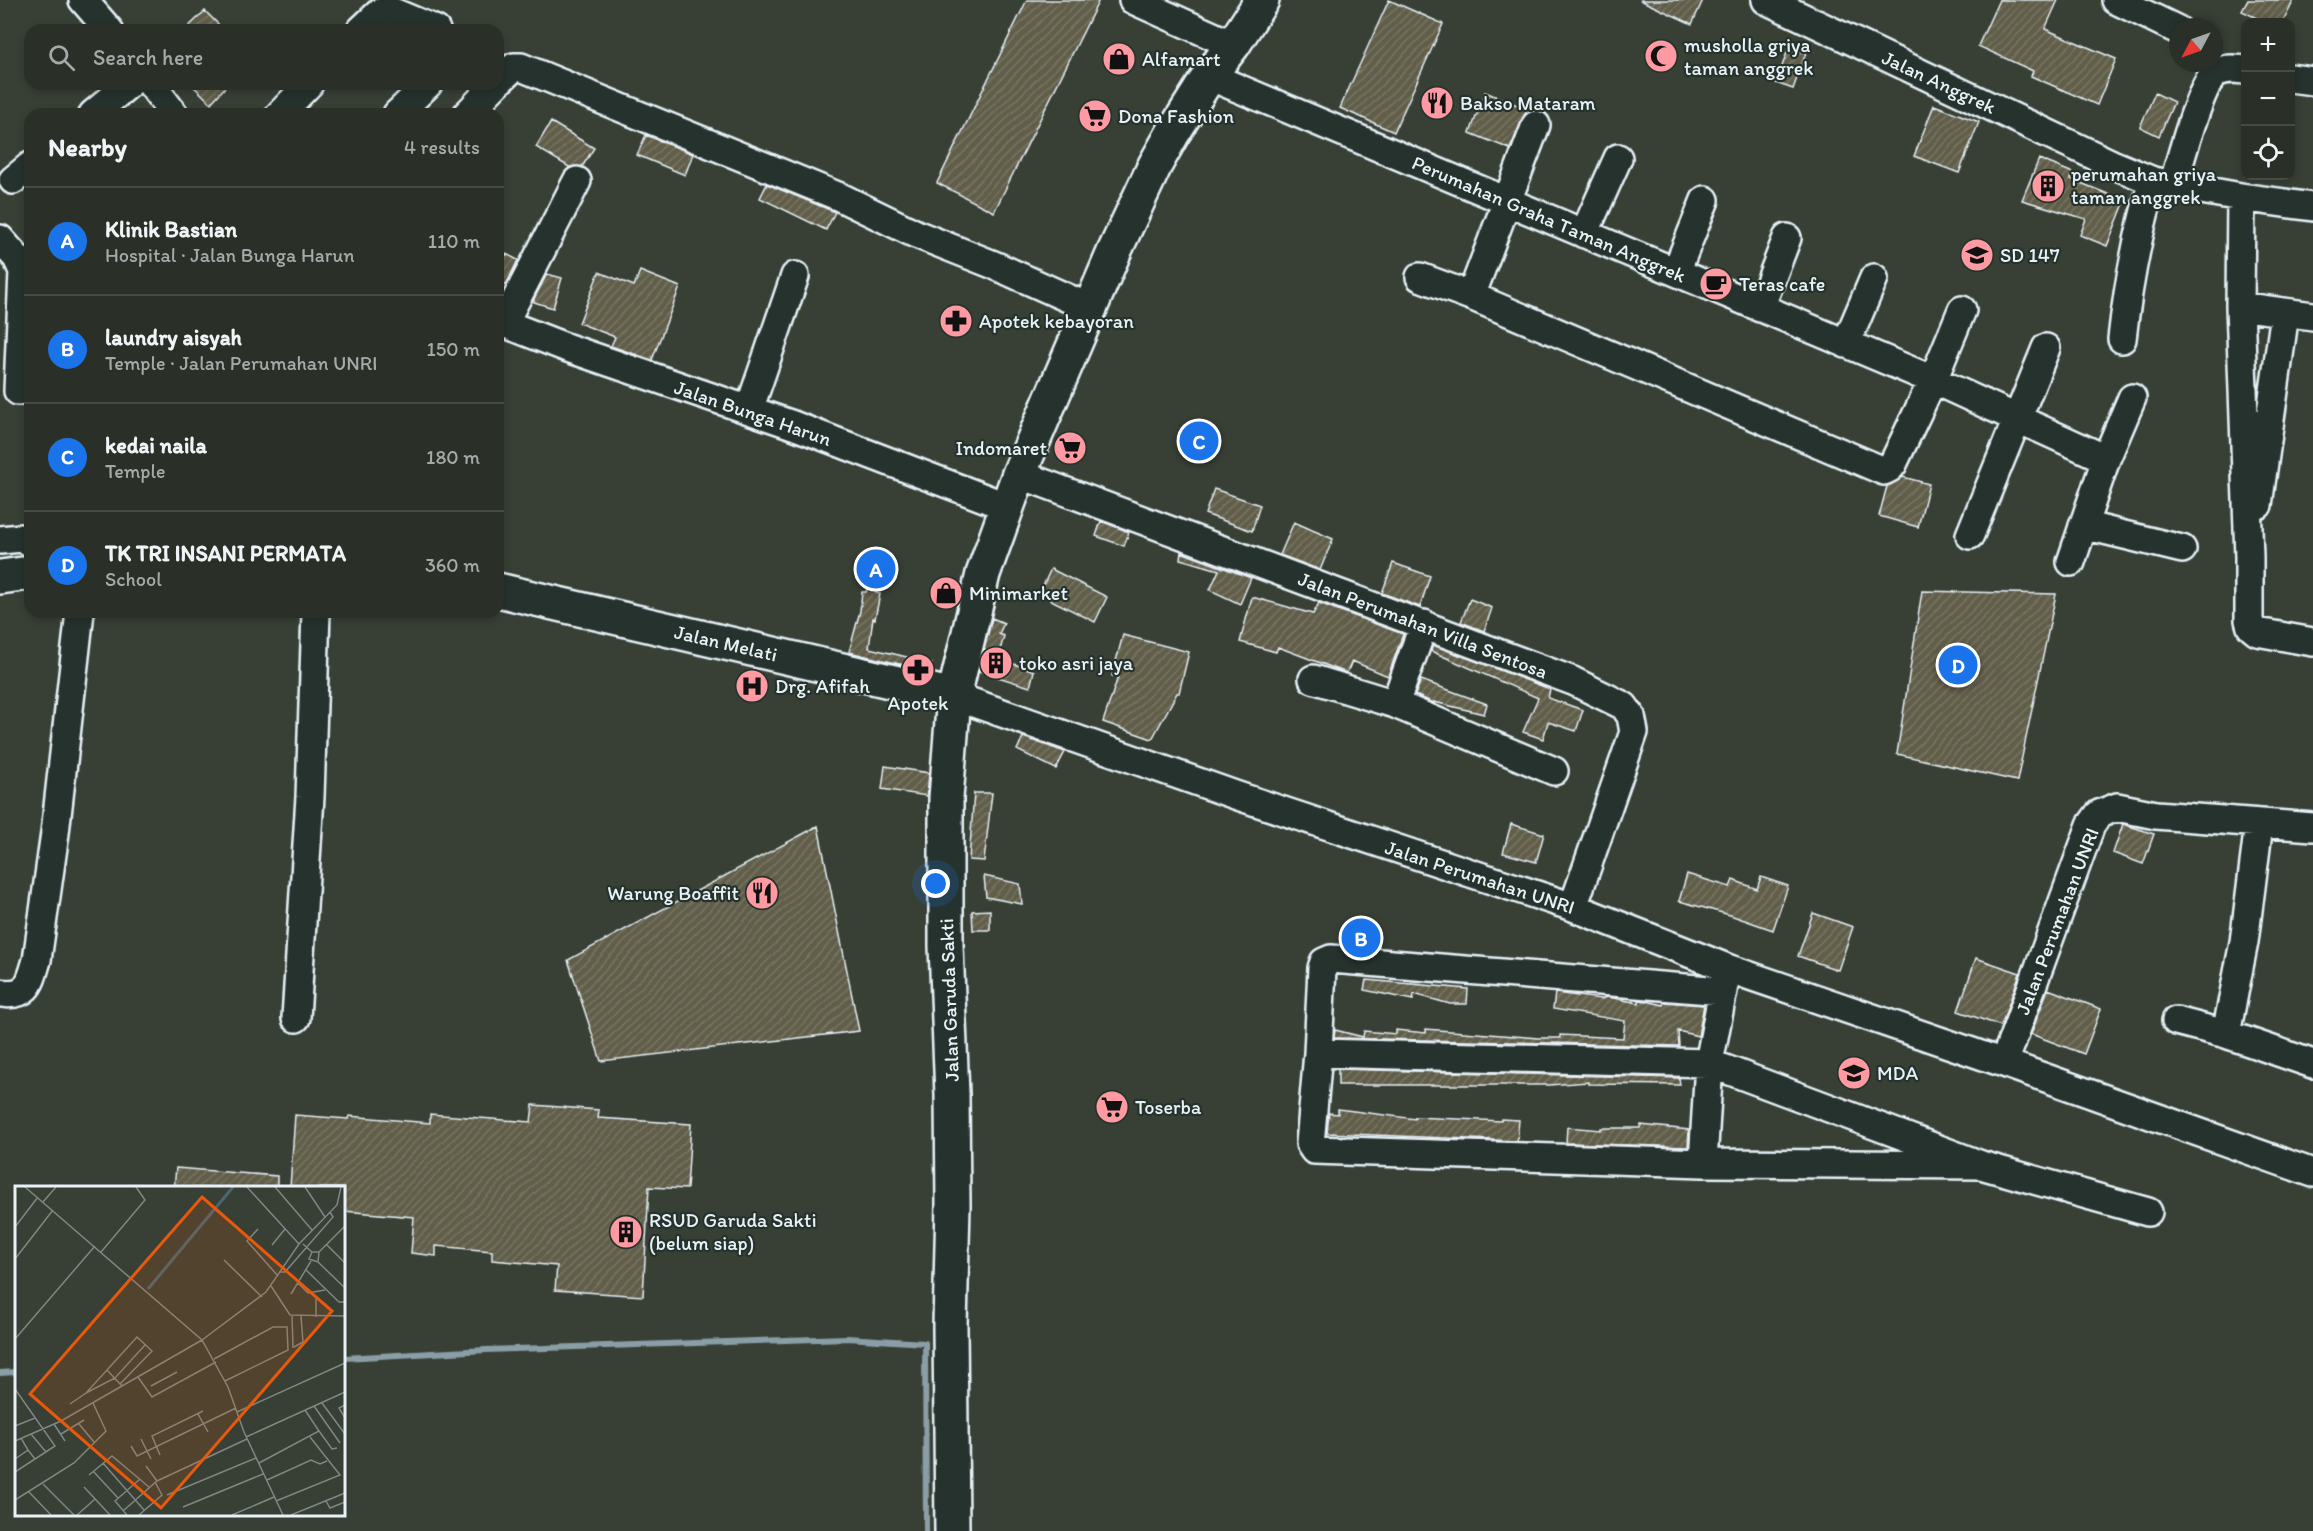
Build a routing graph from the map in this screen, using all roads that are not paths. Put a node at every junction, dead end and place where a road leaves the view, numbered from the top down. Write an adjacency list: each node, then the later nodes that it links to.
1 (83, 0): 6 (street)
2 (1133, 0): 10 (street)
3 (1262, 0): 10 (main road, Jalan Garuda Sakti)
4 (1766, 0): 29 (street, Jalan Anggrek)
5 (2116, 0): 9 (street)
6 (104, 24)
7 (367, 24): 8 (street)
8 (422, 24)
9 (2169, 26)
10 (1233, 45): 13 (main road, Jalan Garuda Sakti)
11 (2241, 70): 29 (street)
12 (504, 76): 43 (street)
13 (1209, 76): 32 (street, Perumahan Graha Taman Anggrek); 43 (main road, Jalan Garuda Sakti)
14 (2295, 79): 15 (street)
15 (2313, 81)
16 (122, 90): 21 (street)
17 (156, 90): 22 (street)
18 (303, 90): 23 (street)
19 (422, 90): 24 (street)
20 (490, 90): 25 (street)
21 (100, 108)
22 (169, 108)
23 (286, 108)
24 (404, 108)
25 (473, 108)
26 (1536, 125): 32 (street)
27 (1618, 158): 34 (street)
28 (578, 181): 48 (street)
29 (2163, 183): 30 (street, Jalan Anggrek); 50 (street)
30 (2241, 197): 33 (street, Jalan Anggrek); 42 (street)
31 (1705, 200): 37 (street)
32 (1508, 203): 34 (street, Perumahan Graha Taman Anggrek); 41 (street)
33 (2313, 207)
34 (1584, 234): 37 (street, Perumahan Graha Taman Anggrek)
35 (1787, 238): 44 (street)
36 (0, 239): 54 (street)
37 (1676, 272): 44 (street, Perumahan Graha Taman Anggrek)
38 (795, 276): 56 (street)
39 (1420, 277): 41 (street)
40 (1874, 278): 51 (street)
41 (1471, 296): 53 (street)
42 (2240, 306): 46 (street); 66 (street)
43 (1090, 308): 59 (main road, Jalan Garuda Sakti)
44 (1760, 308): 51 (street, Perumahan Graha Taman Anggrek)
45 (1962, 310): 53 (street)
46 (2285, 313): 47 (street); 66 (street)
47 (2313, 316)
48 (504, 317)
49 (504, 323): 56 (street, Jalan Bunga Harun)
50 (2122, 339)
51 (1846, 344): 53 (street, Perumahan Graha Taman Anggrek)
52 (2046, 348): 57 (street)
53 (1933, 380): 57 (street, Perumahan Graha Taman Anggrek)
54 (16, 391)
55 (2132, 398): 58 (street)
56 (749, 410): 60 (street, Jalan Bunga Harun)
57 (2018, 417): 58 (street, Perumahan Graha Taman Anggrek); 62 (street)
58 (2097, 454): 61 (street)
59 (1019, 474): 60 (main road, Jalan Garuda Sakti); 73 (street, Jalan Perumahan Villa Sentosa)
60 (1008, 507): 76 (main road, Jalan Garuda Sakti)
61 (2083, 525): 65 (street); 67 (street)
62 (1970, 535)
63 (24, 539): 64 (street)
64 (0, 540)
65 (2182, 549)
66 (2249, 557): 74 (street)
67 (2071, 562)
68 (24, 574): 69 (main road)
69 (0, 577)
70 (504, 591): 76 (main road, Jalan Melati)
71 (79, 618): 83 (street)
72 (316, 618): 84 (street)
73 (1425, 624): 77 (street); 81 (street, Jalan Perumahan Villa Sentosa)
74 (2313, 642)
75 (1313, 680): 77 (street)
76 (954, 696): 81 (street, Jalan Perumahan UNRI); 95 (main road, Jalan Garuda Sakti)
77 (1395, 704): 78 (street)
78 (1554, 771)
79 (2259, 824): 80 (street, Jalan Perumahan UNRI); 86 (street); 89 (street, Jalan Perumahan UNRI)
80 (2313, 827)
81 (1573, 907): 82 (street, Jalan Perumahan UNRI)
82 (1725, 980): 87 (street); 88 (street); 89 (street, Jalan Perumahan UNRI)
83 (0, 993)
84 (296, 1018)
85 (2176, 1021): 86 (street)
86 (2226, 1034): 90 (street)
87 (1318, 1053): 88 (street); 91 (street)
88 (1709, 1063): 91 (street); 92 (street)
89 (2004, 1063): 93 (street, Jalan Perumahan UNRI)
90 (2313, 1064)
91 (1703, 1163): 92 (street)
92 (1981, 1165): 94 (street)
93 (2313, 1173)
94 (2148, 1212)
95 (952, 1531)

